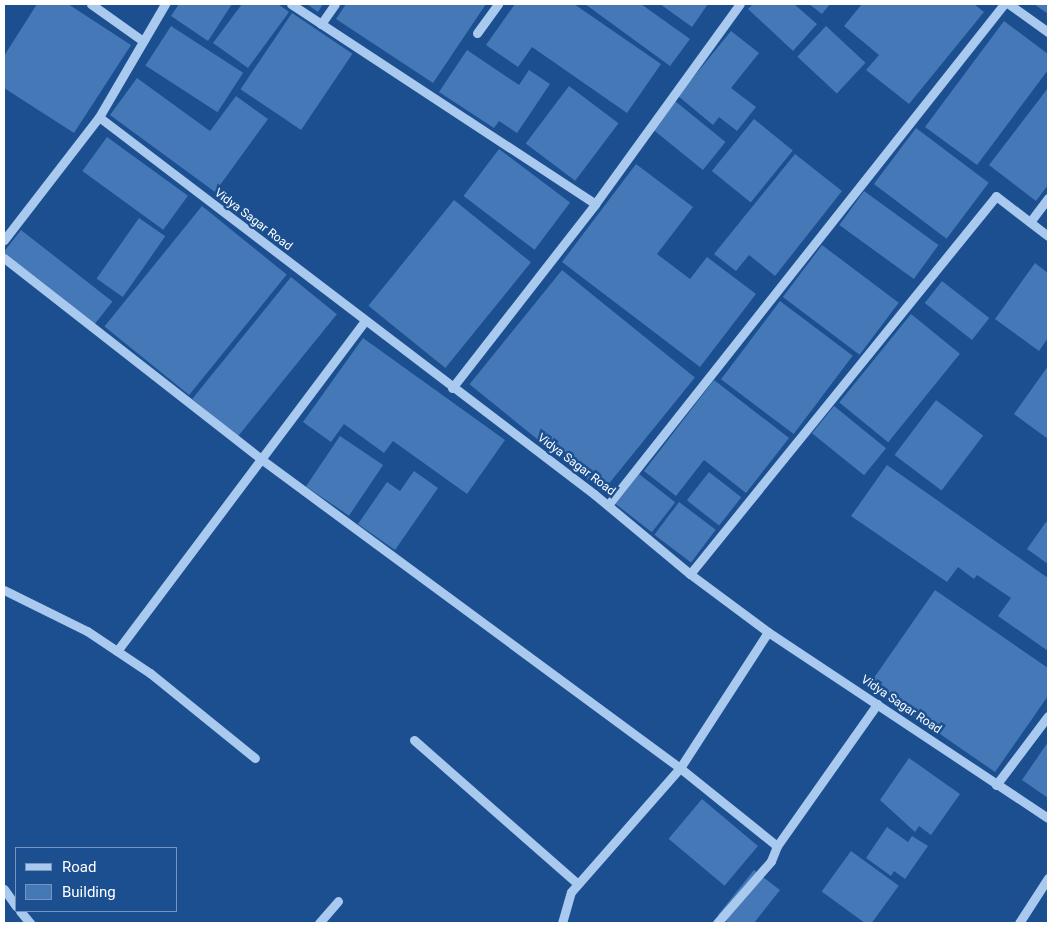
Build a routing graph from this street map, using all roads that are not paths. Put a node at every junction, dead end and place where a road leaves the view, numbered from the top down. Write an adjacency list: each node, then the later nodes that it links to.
1 (92, 4): 12 (street)
2 (165, 4): 12 (street)
3 (291, 4): 9 (street)
4 (335, 4): 9 (street)
5 (498, 4): 11 (street)
6 (740, 4): 15 (street)
7 (1004, 4): 23 (street)
8 (1010, 4): 10 (street)
9 (321, 24): 15 (street)
10 (1048, 32)
11 (476, 33)
12 (143, 41): 13 (street)
13 (99, 118): 18 (street); 20 (street, Vidya Sagar Road)
14 (1048, 198): 16 (street)
15 (595, 204): 21 (street)
16 (1030, 222): 17 (street); 24 (street)
17 (1048, 236)
18 (4, 240)
19 (4, 258): 22 (street)
20 (365, 321): 21 (street, Vidya Sagar Road); 22 (street)
21 (452, 388): 23 (street, Vidya Sagar Road)
22 (261, 459): 27 (street); 32 (street)
23 (608, 505): 24 (street, Vidya Sagar Road)
24 (690, 574): 26 (street, Vidya Sagar Road)
25 (4, 590): 27 (street)
26 (768, 632): 28 (street, Vidya Sagar Road); 32 (street)
27 (117, 651): 31 (street)
28 (877, 704): 33 (street, Vidya Sagar Road); 35 (street)
29 (1048, 716): 33 (street)
30 (414, 740): 37 (street)
31 (256, 758)
32 (680, 768): 35 (street); 37 (street)
33 (996, 785): 34 (street, Vidya Sagar Road)
34 (1048, 818)
35 (777, 846): 45 (street)
36 (1048, 878): 46 (street)
37 (578, 884): 44 (street)
38 (4, 889): 40 (street)
39 (338, 901): 43 (street)
40 (15, 905)
41 (21, 912): 42 (street)
42 (30, 923)
43 (319, 923)
44 (562, 923)
45 (717, 923)
46 (1019, 923)

